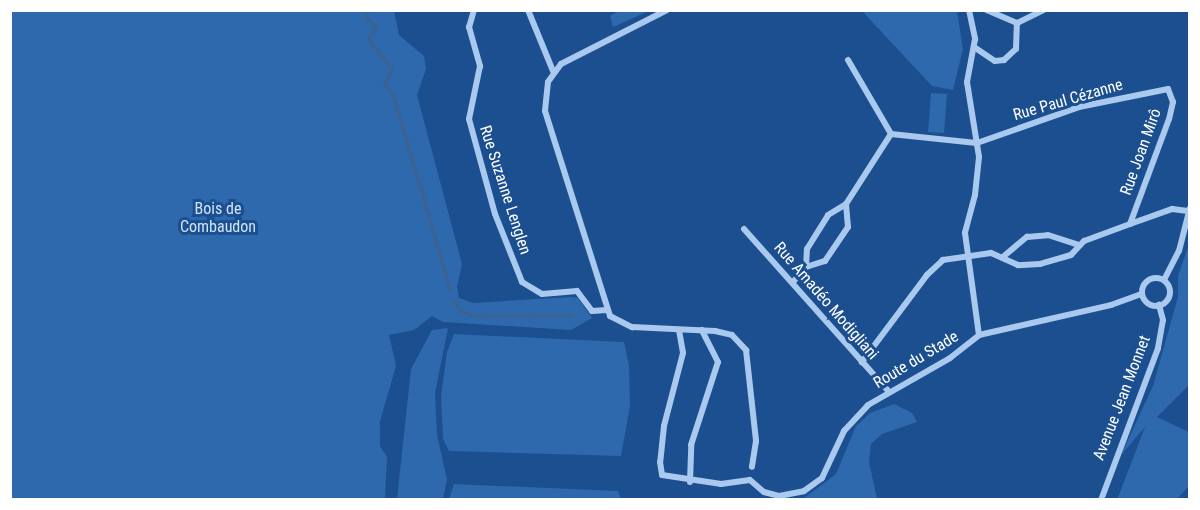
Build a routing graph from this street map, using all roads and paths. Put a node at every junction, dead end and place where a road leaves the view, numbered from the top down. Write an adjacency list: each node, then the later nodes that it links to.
1 (474, 10): 26 (street, Rue Suzanne Lenglen)
2 (528, 10): 10 (street)
3 (667, 10): 10 (street)
4 (969, 10): 8 (street)
5 (987, 10): 7 (street)
6 (1044, 10): 7 (street)
7 (1017, 23): 8 (street)
8 (974, 46): 13 (street)
9 (848, 60): 12 (street)
10 (553, 71): 26 (street)
11 (1168, 89): 13 (street, Rue Paul Cézanne); 16 (street, Rue Joan Mirô)
12 (891, 134): 13 (street); 14 (street)
13 (977, 143): 19 (street)
14 (846, 204): 21 (street); 21 (street)
15 (1189, 210): 16 (street, Rue Joan Mirô); 22 (street)
16 (1130, 224): 18 (street, Rue Joan Mirô)
17 (744, 229): 23 (street, Rue Amadéo Modigliani)
18 (1079, 244): 20 (street); 20 (street, Rue Joan Mirô)
19 (967, 255): 20 (street, Rue Joan Mirô); 29 (street); 30 (street, Rue Joan Mirô)
20 (1004, 256)
21 (806, 267): 23 (street)
22 (1164, 280): 24 (street); 25 (street)
23 (793, 282): 30 (street, Rue Amadéo Modigliani)
24 (1142, 294): 25 (street); 29 (street, Route du Stade)
25 (1159, 305): 34 (street, Avenue Jean Monnet)
26 (607, 310): 27 (street)
27 (679, 330): 28 (street); 33 (street)
28 (702, 330): 32 (street); 33 (street)
29 (979, 335): 31 (street, Route du Stade)
30 (862, 362): 31 (street, Rue Amadéo Modigliani)
31 (889, 392): 33 (street, Route du Stade)
32 (752, 467)
33 (690, 482)
34 (1101, 500)

